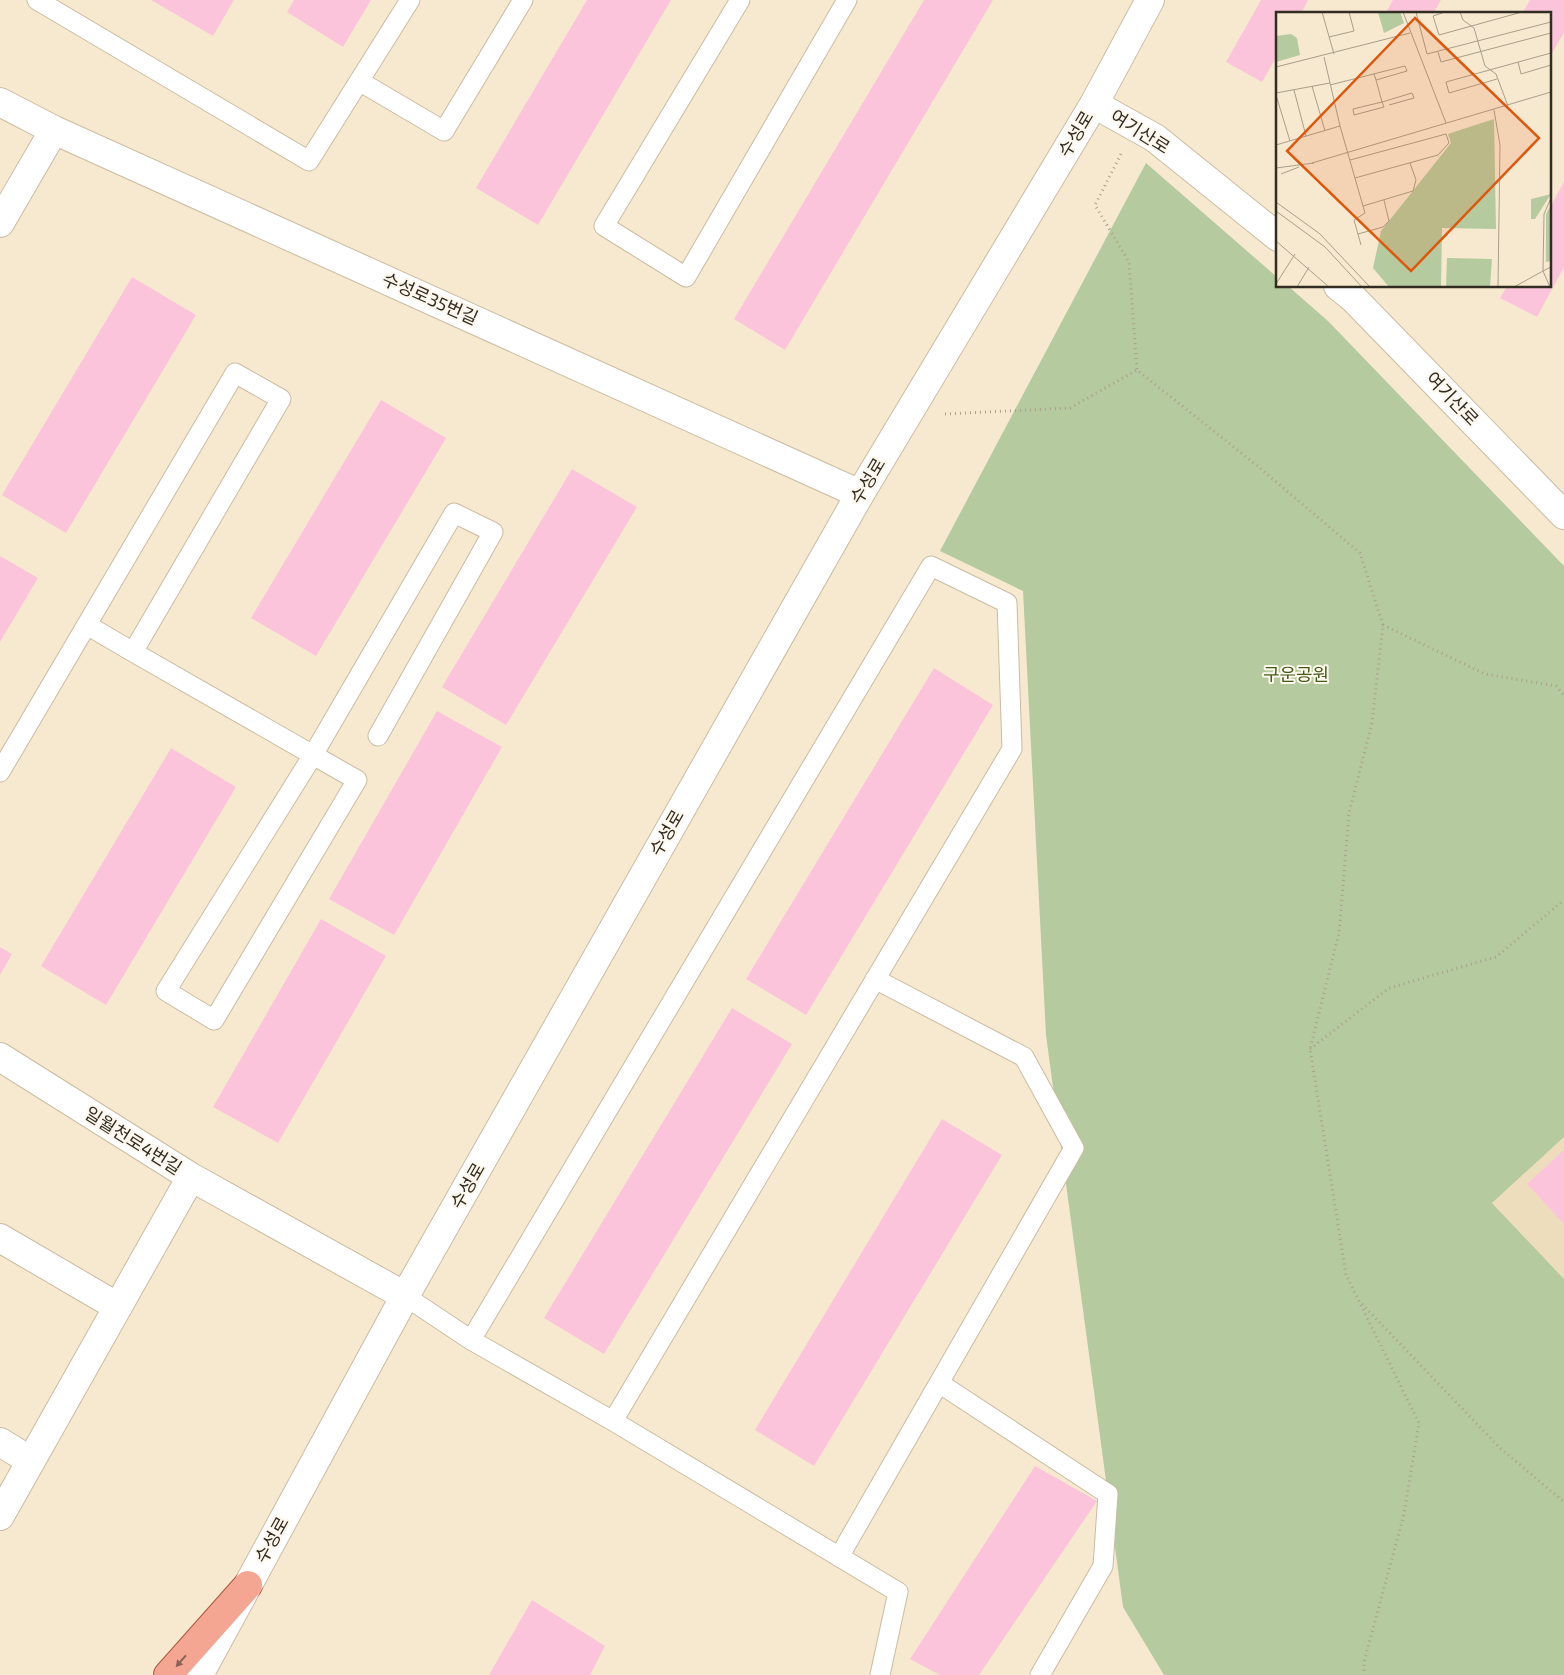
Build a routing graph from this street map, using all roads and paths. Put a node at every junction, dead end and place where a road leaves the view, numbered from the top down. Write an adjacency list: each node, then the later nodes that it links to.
1 (37, 0): 7 (lane)
2 (410, 0): 7 (lane)
3 (523, 0): 7 (lane)
4 (740, 0): 5 (lane)
5 (847, 0)
6 (1150, 0): 9 (street, 수성로)
7 (359, 81)
8 (0, 102): 11 (street, 수성로35번길)
9 (1094, 104): 10 (street, 여기산로); 16 (street, 수성로)
10 (1135, 127): 13 (street, 여기산로); 15 (path)
11 (54, 130): 12 (street); 17 (street, 수성로35번길)
12 (0, 222)
13 (1276, 235)
14 (1340, 288): 18 (street, 여기산로)
15 (1137, 370): 16 (path); 20 (path)
16 (907, 416): 17 (street, 수성로)
17 (860, 494): 32 (street, 수성로)
18 (1564, 515)
19 (87, 625): 21 (lane); 21 (lane); 25 (lane)
20 (1384, 626): 22 (path); 28 (path)
21 (133, 652): 24 (lane)
22 (1564, 694)
23 (378, 736): 24 (lane)
24 (313, 755): 24 (lane)
25 (0, 772)
26 (1564, 900): 28 (path)
27 (875, 979): 35 (lane); 36 (lane); 37 (lane)
28 (1310, 1050): 33 (path)
29 (0, 1057): 30 (street, 일월천로4번길)
30 (191, 1177): 32 (street); 34 (street, 일월천로4번길)
31 (0, 1238): 34 (street)
32 (405, 1296): 35 (lane); 43 (street, 수성로)
33 (1360, 1302): 40 (path); 48 (path)
34 (118, 1307): 39 (street, 일월천로4번길)
35 (471, 1340): 37 (lane)
36 (939, 1383): 42 (lane); 47 (lane)
37 (613, 1422): 42 (lane)
38 (0, 1442): 39 (street)
39 (31, 1461): 41 (street, 일월천로4번길)
40 (1564, 1502)
41 (0, 1516)
42 (839, 1557): 46 (lane)
43 (248, 1585): 44 (main road, one-way to 44); 45 (street, 수성로)
44 (168, 1675)
45 (199, 1675)
46 (880, 1675)
47 (1040, 1675)
48 (1364, 1675)

